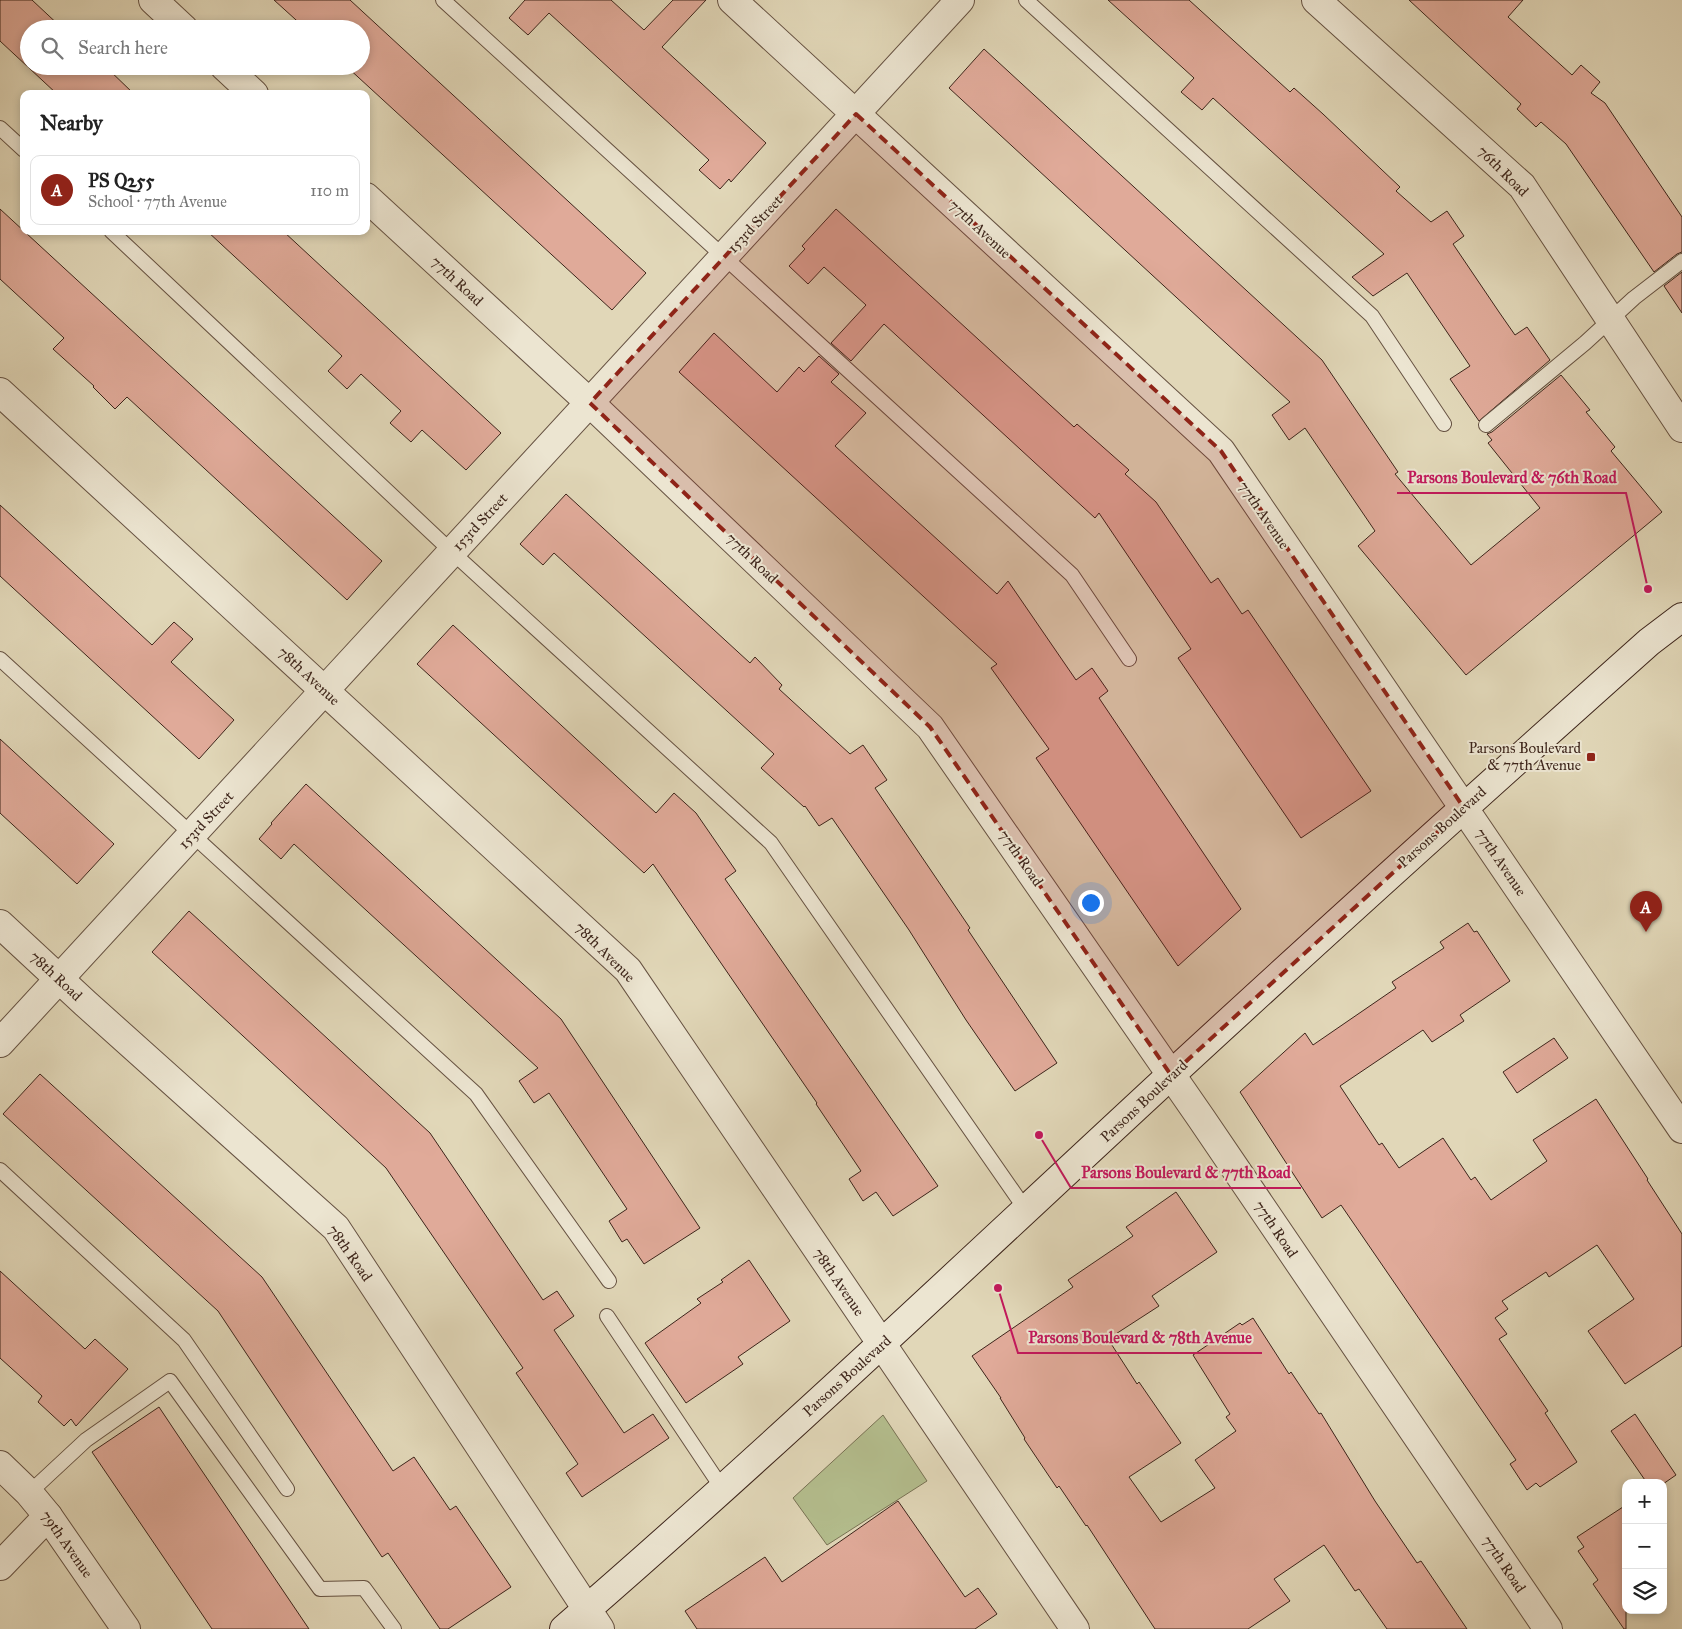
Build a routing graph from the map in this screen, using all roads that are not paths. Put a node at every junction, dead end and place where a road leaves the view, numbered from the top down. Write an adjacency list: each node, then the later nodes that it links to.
1 (152, 0): 7 (street)
2 (443, 0): 15 (lane)
3 (732, 0): 10 (street, 77th Avenue)
4 (960, 0): 10 (street, 153rd Street)
5 (1026, 0): 20 (lane)
6 (1316, 0): 17 (street, 76th Road)
7 (174, 20)
8 (234, 75): 9 (street)
9 (250, 90)
10 (856, 114): 15 (street, 153rd Street); 28 (street, 77th Avenue)
11 (0, 128): 12 (lane)
12 (20, 146)
13 (370, 201): 19 (street, 77th Road)
14 (115, 235): 23 (lane)
15 (724, 256): 19 (street, 153rd Street); 26 (lane)
16 (1682, 261): 17 (lane)
17 (1610, 319): 21 (lane); 22 (street, 76th Road)
18 (0, 392): 27 (street, 78th Avenue)
19 (590, 403): 23 (street, 153rd Street); 33 (street, 77th Road)
20 (1444, 424)
21 (1486, 425)
22 (1682, 428)
23 (452, 552): 27 (street, 153rd Street); 36 (lane)
24 (1682, 616): 28 (street, Parsons Boulevard)
25 (0, 659): 29 (lane)
26 (1128, 659)
27 (324, 691): 29 (street, 153rd Street); 39 (street, 78th Avenue)
28 (1464, 808): 33 (street, Parsons Boulevard); 34 (street, 77th Avenue)
29 (192, 835): 31 (street, 153rd Street); 37 (lane)
30 (0, 924): 31 (street, 78th Road)
31 (59, 979): 32 (street, 153rd Street); 46 (street, 78th Road)
32 (0, 1043)
33 (1171, 1075): 36 (street, Parsons Boulevard); 51 (street, 77th Road)
34 (1682, 1129)
35 (0, 1170): 42 (lane)
36 (1026, 1210): 39 (street, Parsons Boulevard)
37 (609, 1281)
38 (607, 1316): 41 (lane)
39 (882, 1345): 41 (street, Parsons Boulevard); 50 (street, 78th Avenue)
40 (0, 1464): 43 (street, 79th Avenue)
41 (722, 1488): 46 (street, Parsons Boulevard)
42 (287, 1489)
43 (29, 1493): 44 (street, 79th Avenue); 48 (lane)
44 (48, 1516): 45 (street); 47 (street, 79th Avenue)
45 (0, 1566)
46 (594, 1619): 49 (street, Parsons Boulevard)
47 (126, 1629)
48 (394, 1629)
49 (564, 1629)
50 (1075, 1629)
51 (1548, 1629)

